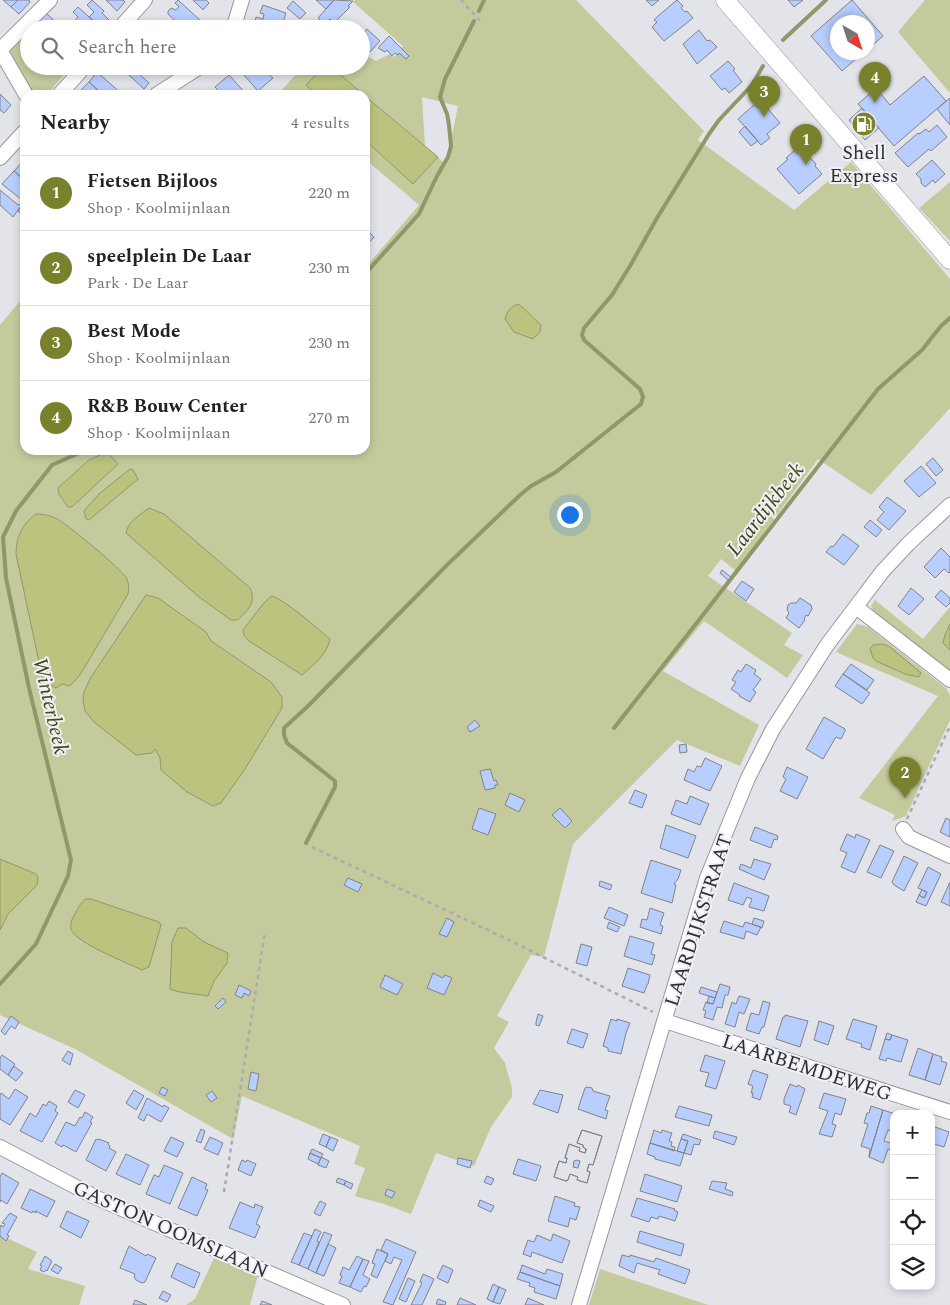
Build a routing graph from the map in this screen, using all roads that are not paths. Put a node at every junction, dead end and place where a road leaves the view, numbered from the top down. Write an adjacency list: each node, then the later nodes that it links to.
1 (50, 0): 5 (street)
2 (145, 0): 6 (street)
3 (242, 0): 7 (street)
4 (725, 0): 17 (main road)
5 (30, 20)
6 (127, 20)
7 (236, 20)
8 (20, 30): 9 (street)
9 (0, 50): 12 (street)
10 (77, 75): 13 (street)
11 (187, 75): 14 (street)
12 (23, 90)
13 (63, 90)
14 (164, 90)
15 (20, 136): 16 (street)
16 (0, 158)
17 (950, 260)
18 (950, 505): 19 (street, LAARDIJKSTRAAT)
19 (856, 606): 20 (street); 23 (street, LAARDIJKSTRAAT)
20 (950, 680)
21 (902, 829): 22 (street)
22 (950, 856)
23 (665, 1020): 24 (street, LAARBEMDEWEG); 27 (street, LAARDIJKSTRAAT)
24 (950, 1112)
25 (0, 1147): 26 (street, GASTON OOMSLAAN)
26 (343, 1305)
27 (579, 1305)

